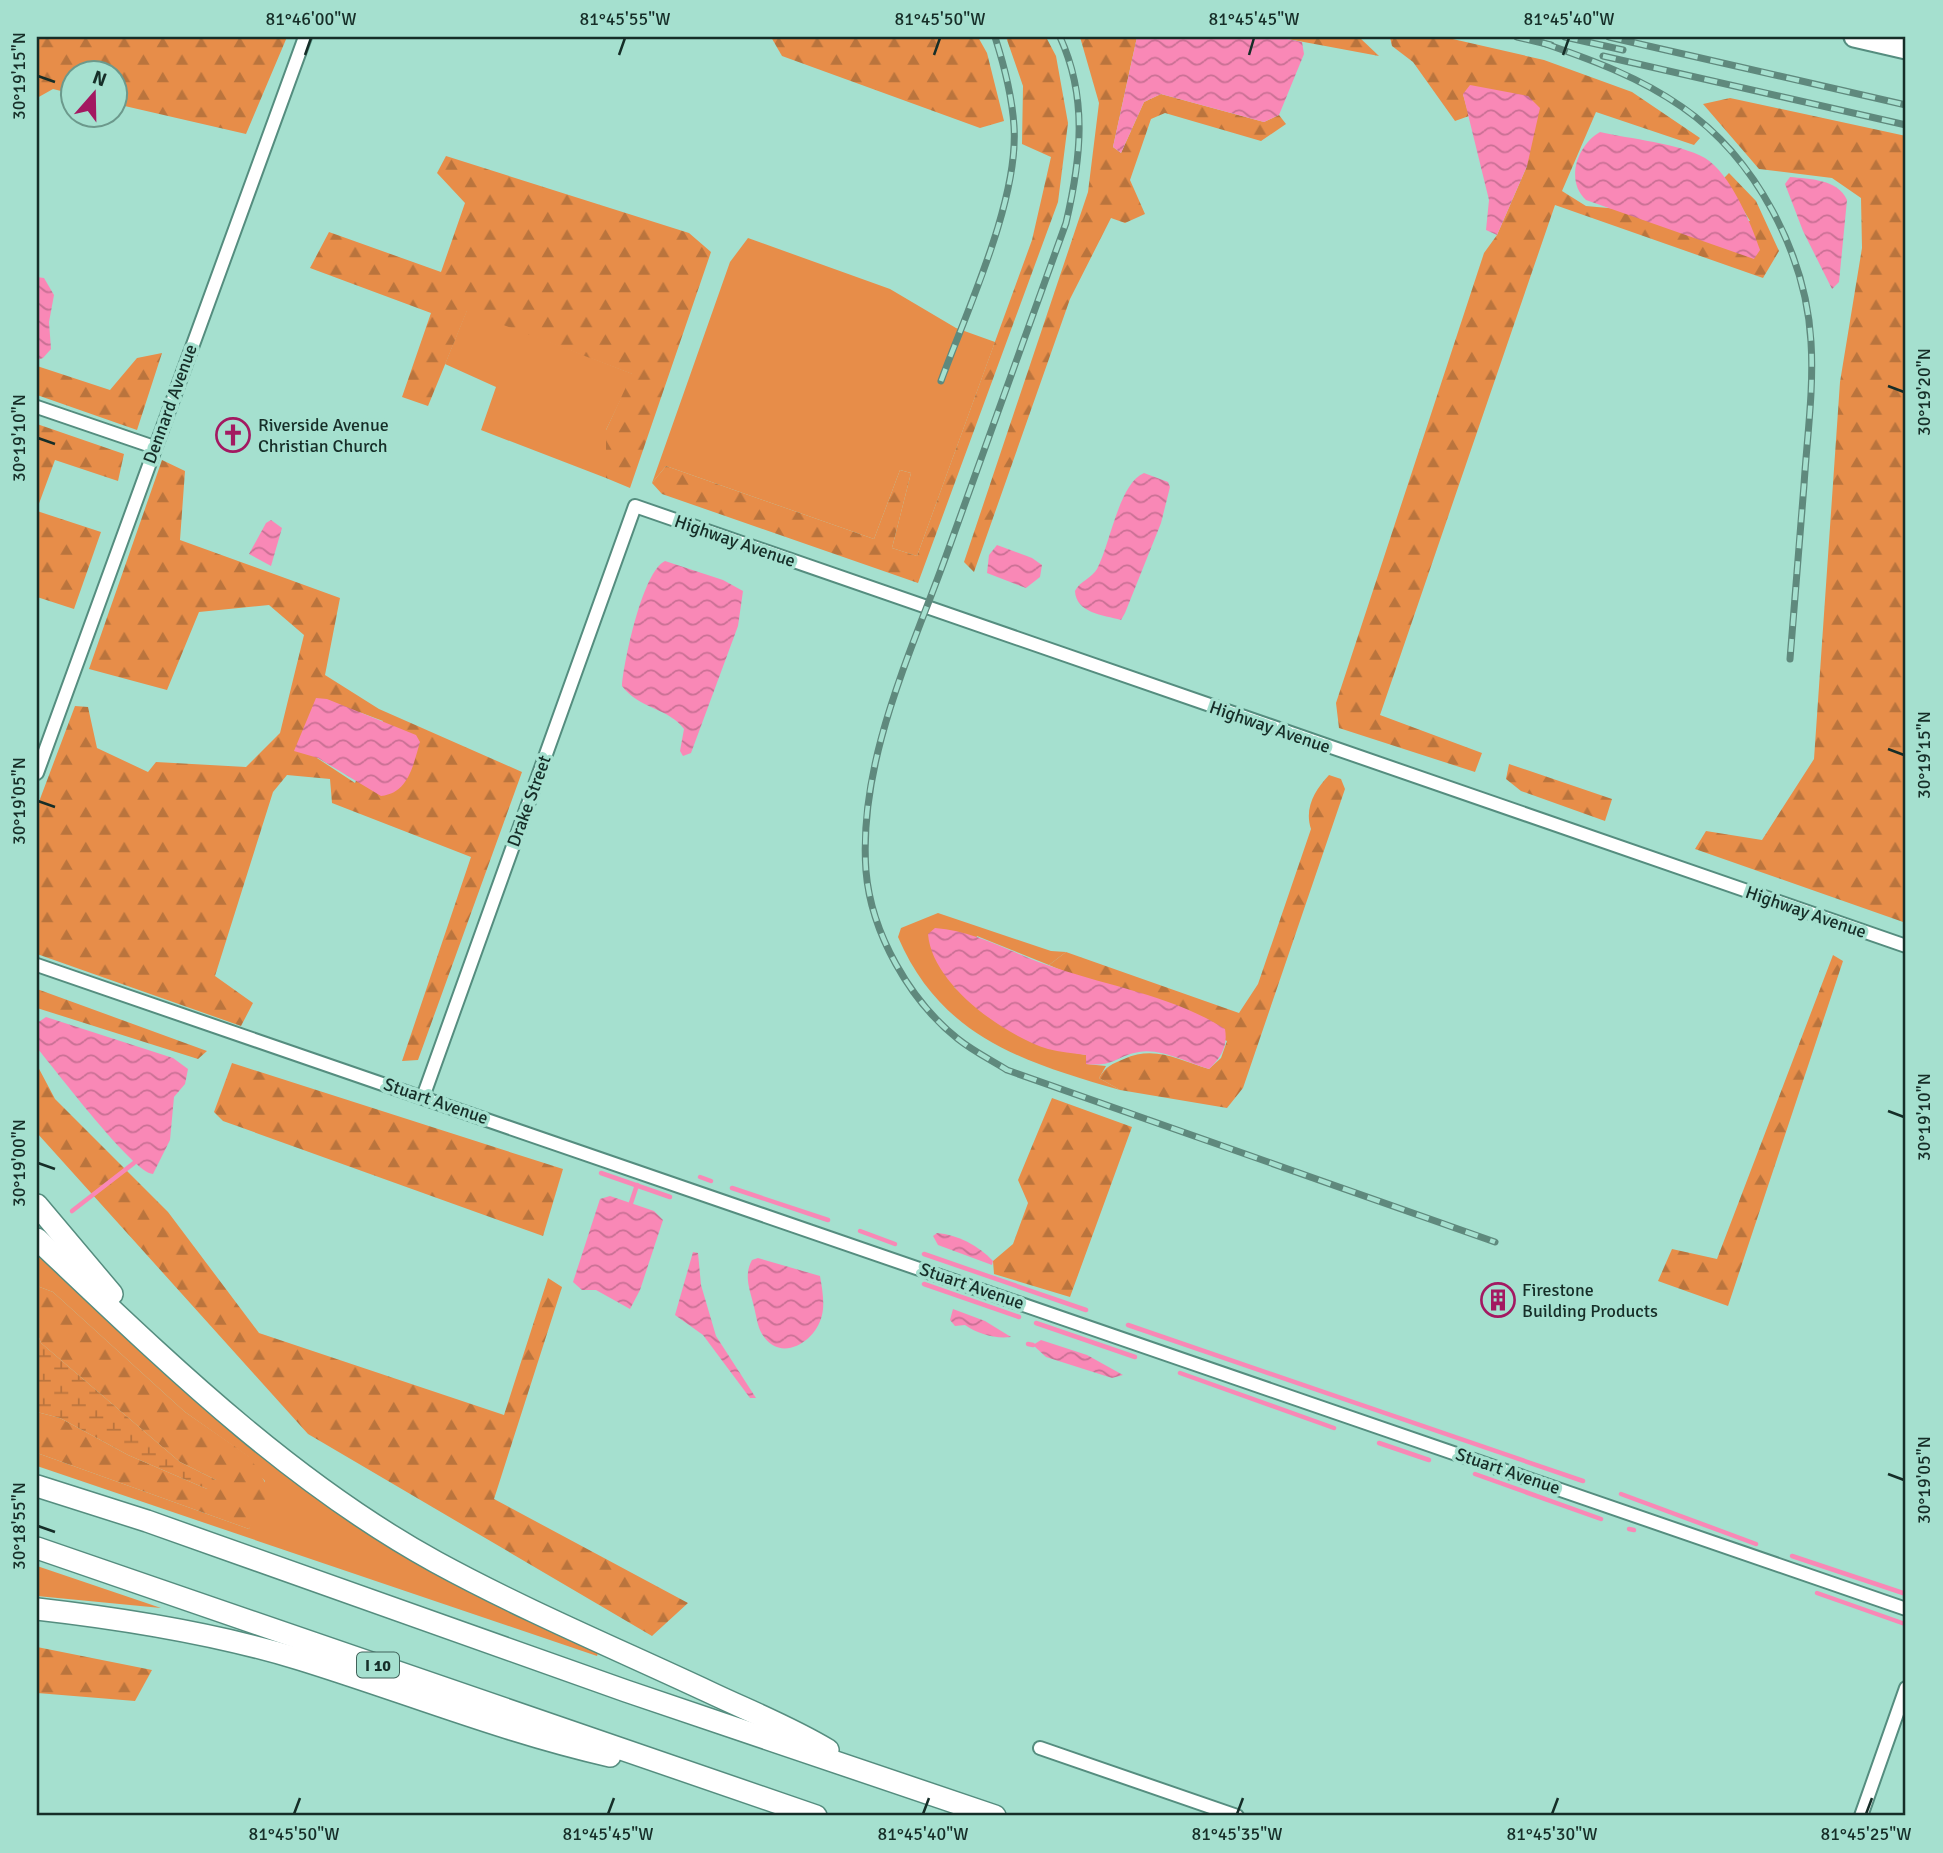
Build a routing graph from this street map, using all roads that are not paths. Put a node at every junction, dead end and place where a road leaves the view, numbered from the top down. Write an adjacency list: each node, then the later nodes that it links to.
1 (305, 37): 5 (street, Dennard Avenue)
2 (1854, 37): 3 (main road)
3 (1906, 49)
4 (37, 407): 5 (street)
5 (154, 447): 7 (street, Dennard Avenue)
6 (635, 506): 8 (street, Highway Avenue); 10 (street, Drake Street)
7 (37, 773)
8 (1906, 946)
9 (37, 965): 10 (street, Stuart Avenue)
10 (423, 1097): 17 (street, Stuart Avenue)
11 (37, 1205): 13 (highway)
12 (37, 1239): 13 (highway)
13 (175, 1368): 20 (highway)
14 (37, 1486): 20 (highway)
15 (37, 1548): 21 (highway, I 10)
16 (37, 1609): 21 (highway)
17 (1906, 1609)
18 (1906, 1688): 25 (street)
19 (1040, 1748): 24 (street)
20 (865, 1772): 23 (highway)
21 (720, 1782): 22 (highway, I 10)
22 (816, 1816)
23 (995, 1816)
24 (1237, 1816)
25 (1861, 1816)

